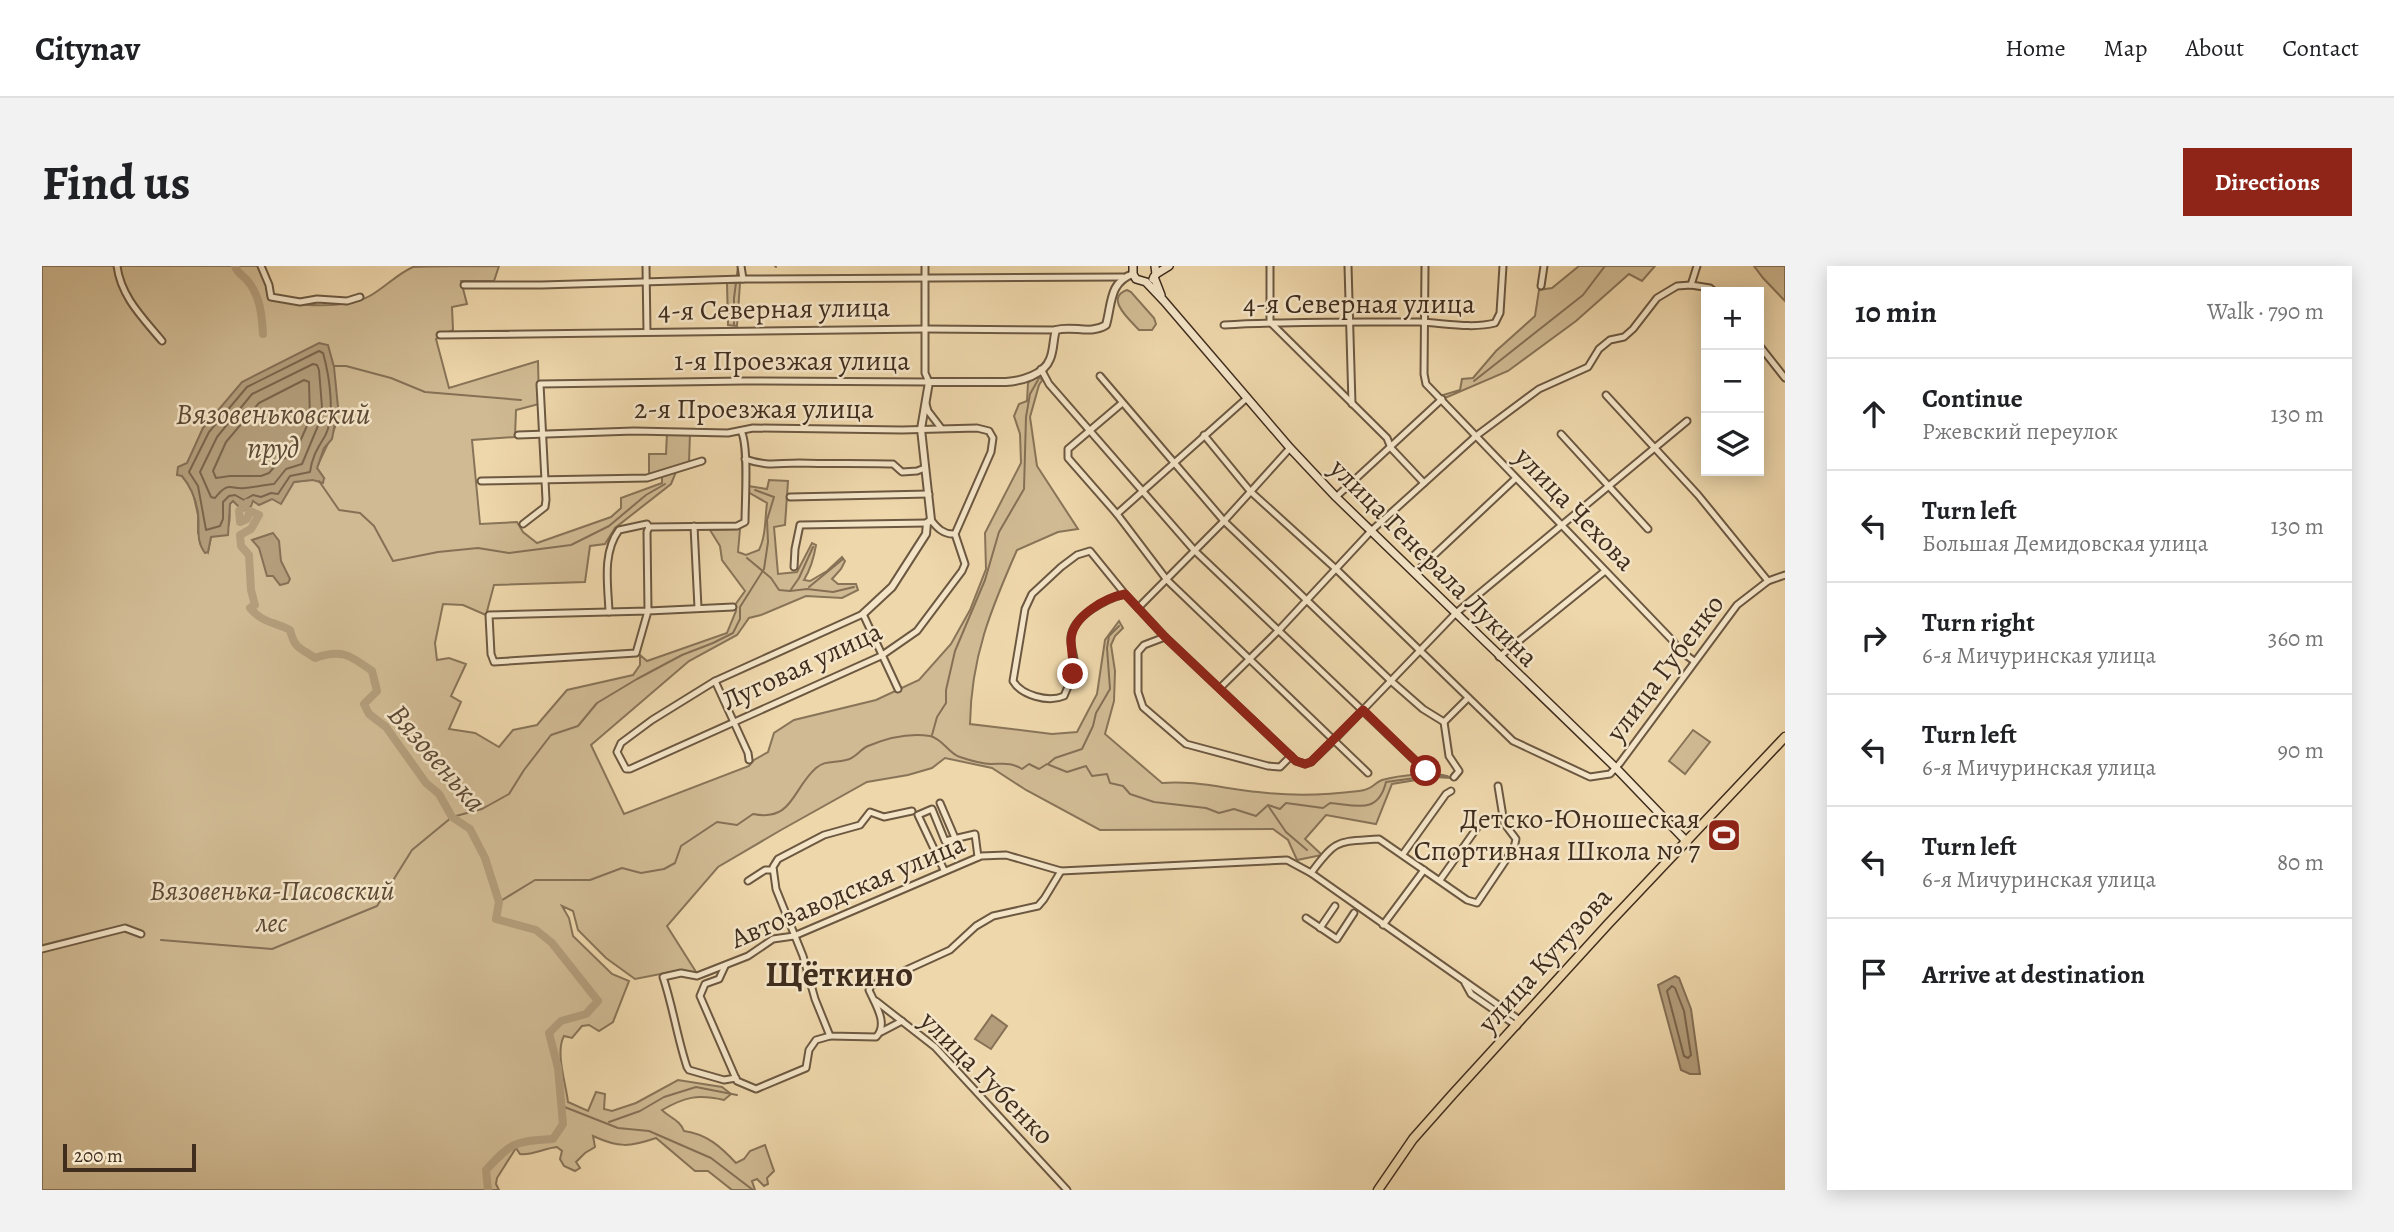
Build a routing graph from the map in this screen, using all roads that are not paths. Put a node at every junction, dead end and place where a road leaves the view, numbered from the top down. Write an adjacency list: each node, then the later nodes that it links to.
1 (117, 266): 35 (street)
2 (261, 266): 25 (street)
3 (646, 266): 19 (street)
4 (741, 266): 18 (street)
5 (925, 266): 17 (street)
6 (1160, 266): 7 (main road)
7 (1167, 266): 15 (main road)
8 (1270, 266): 27 (street)
9 (1348, 266): 28 (street)
10 (1425, 266): 29 (street)
11 (1503, 266): 29 (street, 4-я Северная улица)
12 (1544, 266): 23 (street)
13 (1697, 266): 22 (street)
14 (1133, 269): 16 (street); 20 (main road, улица Генерала Лукина)
15 (1155, 272): 20 (main road); 26 (main road, улица Генерала Лукина)
16 (1123, 277): 17 (street); 32 (street, 4-я Северная улица)
17 (925, 278): 18 (street); 31 (street)
18 (743, 279): 19 (street)
19 (647, 281): 21 (street); 33 (street)
20 (1146, 282): 26 (main road, улица Генерала Лукина)
21 (464, 285)
22 (1691, 285): 24 (street); 56 (street)
23 (1541, 286)
24 (1704, 287)
25 (360, 297)
26 (1164, 301): 42 (main road, улица Генерала Лукина)
27 (1270, 322): 28 (street, 4-я Северная улица); 30 (street, 4-я Северная улица); 46 (street)
28 (1350, 322): 29 (street, 4-я Северная улица); 46 (street)
29 (1426, 323): 43 (street, улица Чехова)
30 (1224, 325)
31 (926, 329): 32 (street, 4-я Северная улица); 33 (street, 4-я Северная улица); 40 (street)
32 (1056, 330): 37 (street)
33 (647, 332): 34 (street, 4-я Северная улица)
34 (440, 335)
35 (162, 341)
36 (1763, 350): 39 (street)
37 (1041, 369): 40 (street, 1-я Проезжая улица); 51 (street)
38 (1100, 376): 45 (street)
39 (1785, 378)
40 (929, 382): 44 (street); 52 (street, 1-я Проезжая улица)
41 (1606, 395): 58 (street)
42 (1247, 398): 54 (street); 59 (main road, улица Генерала Лукина)
43 (1442, 399): 56 (street, улица Чехова); 57 (street)
44 (926, 404): 48 (street); 49 (street)
45 (1121, 404): 51 (street); 62 (street)
46 (1352, 404): 57 (street)
47 (1687, 421): 58 (street)
48 (941, 428): 49 (street, 2-я Проезжая улица); 83 (street, 2-я Проезжая улица)
49 (921, 429): 50 (street, 2-я Проезжая улица); 63 (street)
50 (741, 430): 52 (street, 2-я Проезжая улица); 60 (street)
51 (1089, 430): 69 (street); 74 (street)
52 (544, 434): 53 (street, 2-я Проезжая улица); 65 (street)
53 (518, 435)
54 (1204, 435): 62 (street); 70 (street)
55 (1561, 435): 68 (street)
56 (1476, 436): 64 (street, улица Чехова); 67 (street)
57 (1391, 447): 67 (street); 73 (street)
58 (1657, 448): 68 (street); 91 (street)
59 (1290, 449): 70 (street); 73 (main road, улица Генерала Лукина)
60 (745, 459): 63 (street); 79 (street)
61 (702, 461): 65 (street)
62 (1174, 463): 69 (street); 75 (street)
63 (926, 468): 71 (street)
64 (1515, 479): 78 (street, улица Чехова); 88 (street)
65 (545, 480): 66 (street); 77 (street)
66 (481, 481)
67 (1423, 482): 82 (street)
68 (1609, 485): 78 (street); 81 (street)
69 (1143, 490): 74 (street); 84 (street)
70 (1250, 491): 75 (street); 86 (street)
71 (929, 494): 72 (street); 76 (street)
72 (790, 497)
73 (1336, 497): 82 (main road, улица Генерала Лукина)
74 (1117, 514): 90 (street)
75 (1223, 521): 84 (street); 93 (street)
76 (929, 522): 83 (street); 85 (street); 100 (street)
77 (523, 524)
78 (1561, 525): 87 (street, улица Чехова); 99 (street)
79 (694, 526): 80 (street); 95 (street)
80 (649, 527): 97 (street); 98 (street)
81 (1648, 529)
82 (1371, 531): 86 (street); 88 (main road, улица Генерала Лукина)
83 (955, 534): 104 (street, Луговая улица)
84 (1194, 550): 90 (street); 101 (street)
85 (794, 567)
86 (1336, 569): 93 (street); 103 (street)
87 (1605, 571): 105 (street); 107 (street, улица Чехова)
88 (1415, 573): 99 (main road, улица Генерала Лукина)
89 (1785, 575): 91 (street, улица Губенко)
90 (1167, 580): 96 (street); 106 (street)
91 (1768, 581): 107 (street, улица Губенко)
92 (1125, 594): 92 (street); 96 (street)
93 (1307, 599): 101 (street); 109 (street)
94 (733, 607): 95 (street)
95 (698, 608): 97 (street)
96 (1138, 608): 102 (street)
97 (648, 611): 98 (street); 98 (street)
98 (609, 612)
99 (1456, 613): 103 (street); 105 (main road, улица Генерала Лукина)
100 (863, 614): 104 (street); 108 (street)
101 (1279, 630): 106 (street); 113 (street)
102 (1165, 637): 110 (street); 118 (street)
103 (1420, 650): 109 (street); 112 (street)
104 (881, 656): 111 (street); 114 (street, Луговая улица)
105 (1499, 657): 120 (main road, улица Генерала Лукина)
106 (1249, 659): 110 (street); 117 (street)
107 (1694, 662): 120 (street, улица Губенко)
108 (715, 681): 114 (street); 114 (street, Луговая улица)
109 (1391, 681): 113 (street); 115 (street)
110 (1220, 688): 118 (street)
111 (898, 689)
112 (1468, 698): 115 (street); 120 (street)
113 (1363, 710): 117 (street); 121 (street)
114 (734, 722): 119 (street)
115 (1444, 722): 123 (street)
116 (1785, 737): 130 (main road, улица Кутузова)
117 (1335, 739): 118 (street); 122 (street)
118 (1291, 756)
119 (750, 760)
120 (1615, 767): 130 (main road, улица Генерала Лукина)
121 (1426, 771)
122 (1368, 773)
123 (1454, 777)
124 (1498, 786): 138 (street)
125 (1451, 791): 131 (street)
126 (940, 803): 129 (street)
127 (912, 811): 133 (street)
128 (1479, 825): 138 (street)
129 (955, 838): 132 (street); 134 (street)
130 (1687, 842): 151 (main road, улица Кутузова)
131 (1403, 854): 135 (street); 137 (street)
132 (978, 857): 134 (street, Автозаводская улица); 136 (street, Автозаводская улица)
133 (774, 870): 139 (street); 146 (street)
134 (944, 870): 146 (street, Автозаводская улица)
135 (1424, 870): 138 (street); 143 (street)
136 (1062, 871): 137 (street, Автозаводская улица); 149 (street)
137 (1311, 873): 143 (street, Автозаводская улица)
138 (1440, 880)
139 (748, 881)
140 (1335, 906): 144 (street)
141 (1354, 913): 144 (street)
142 (1306, 918): 144 (street)
143 (1383, 925): 151 (street, Автозаводская улица)
144 (1320, 928)
145 (141, 934): 147 (street)
146 (794, 936): 148 (street, Автозаводская улица); 153 (street)
147 (42, 949)
148 (725, 965): 154 (street); 154 (street, Автозаводская улица)
149 (873, 999): 150 (street, улица Губенко); 152 (street)
150 (902, 1021): 152 (street); 155 (street, улица Губенко)
151 (1519, 1023): 156 (main road, улица Кутузова)
152 (881, 1032): 153 (street)
153 (830, 1036): 154 (street)
154 (736, 1079)
155 (1067, 1190)
156 (1378, 1190)

